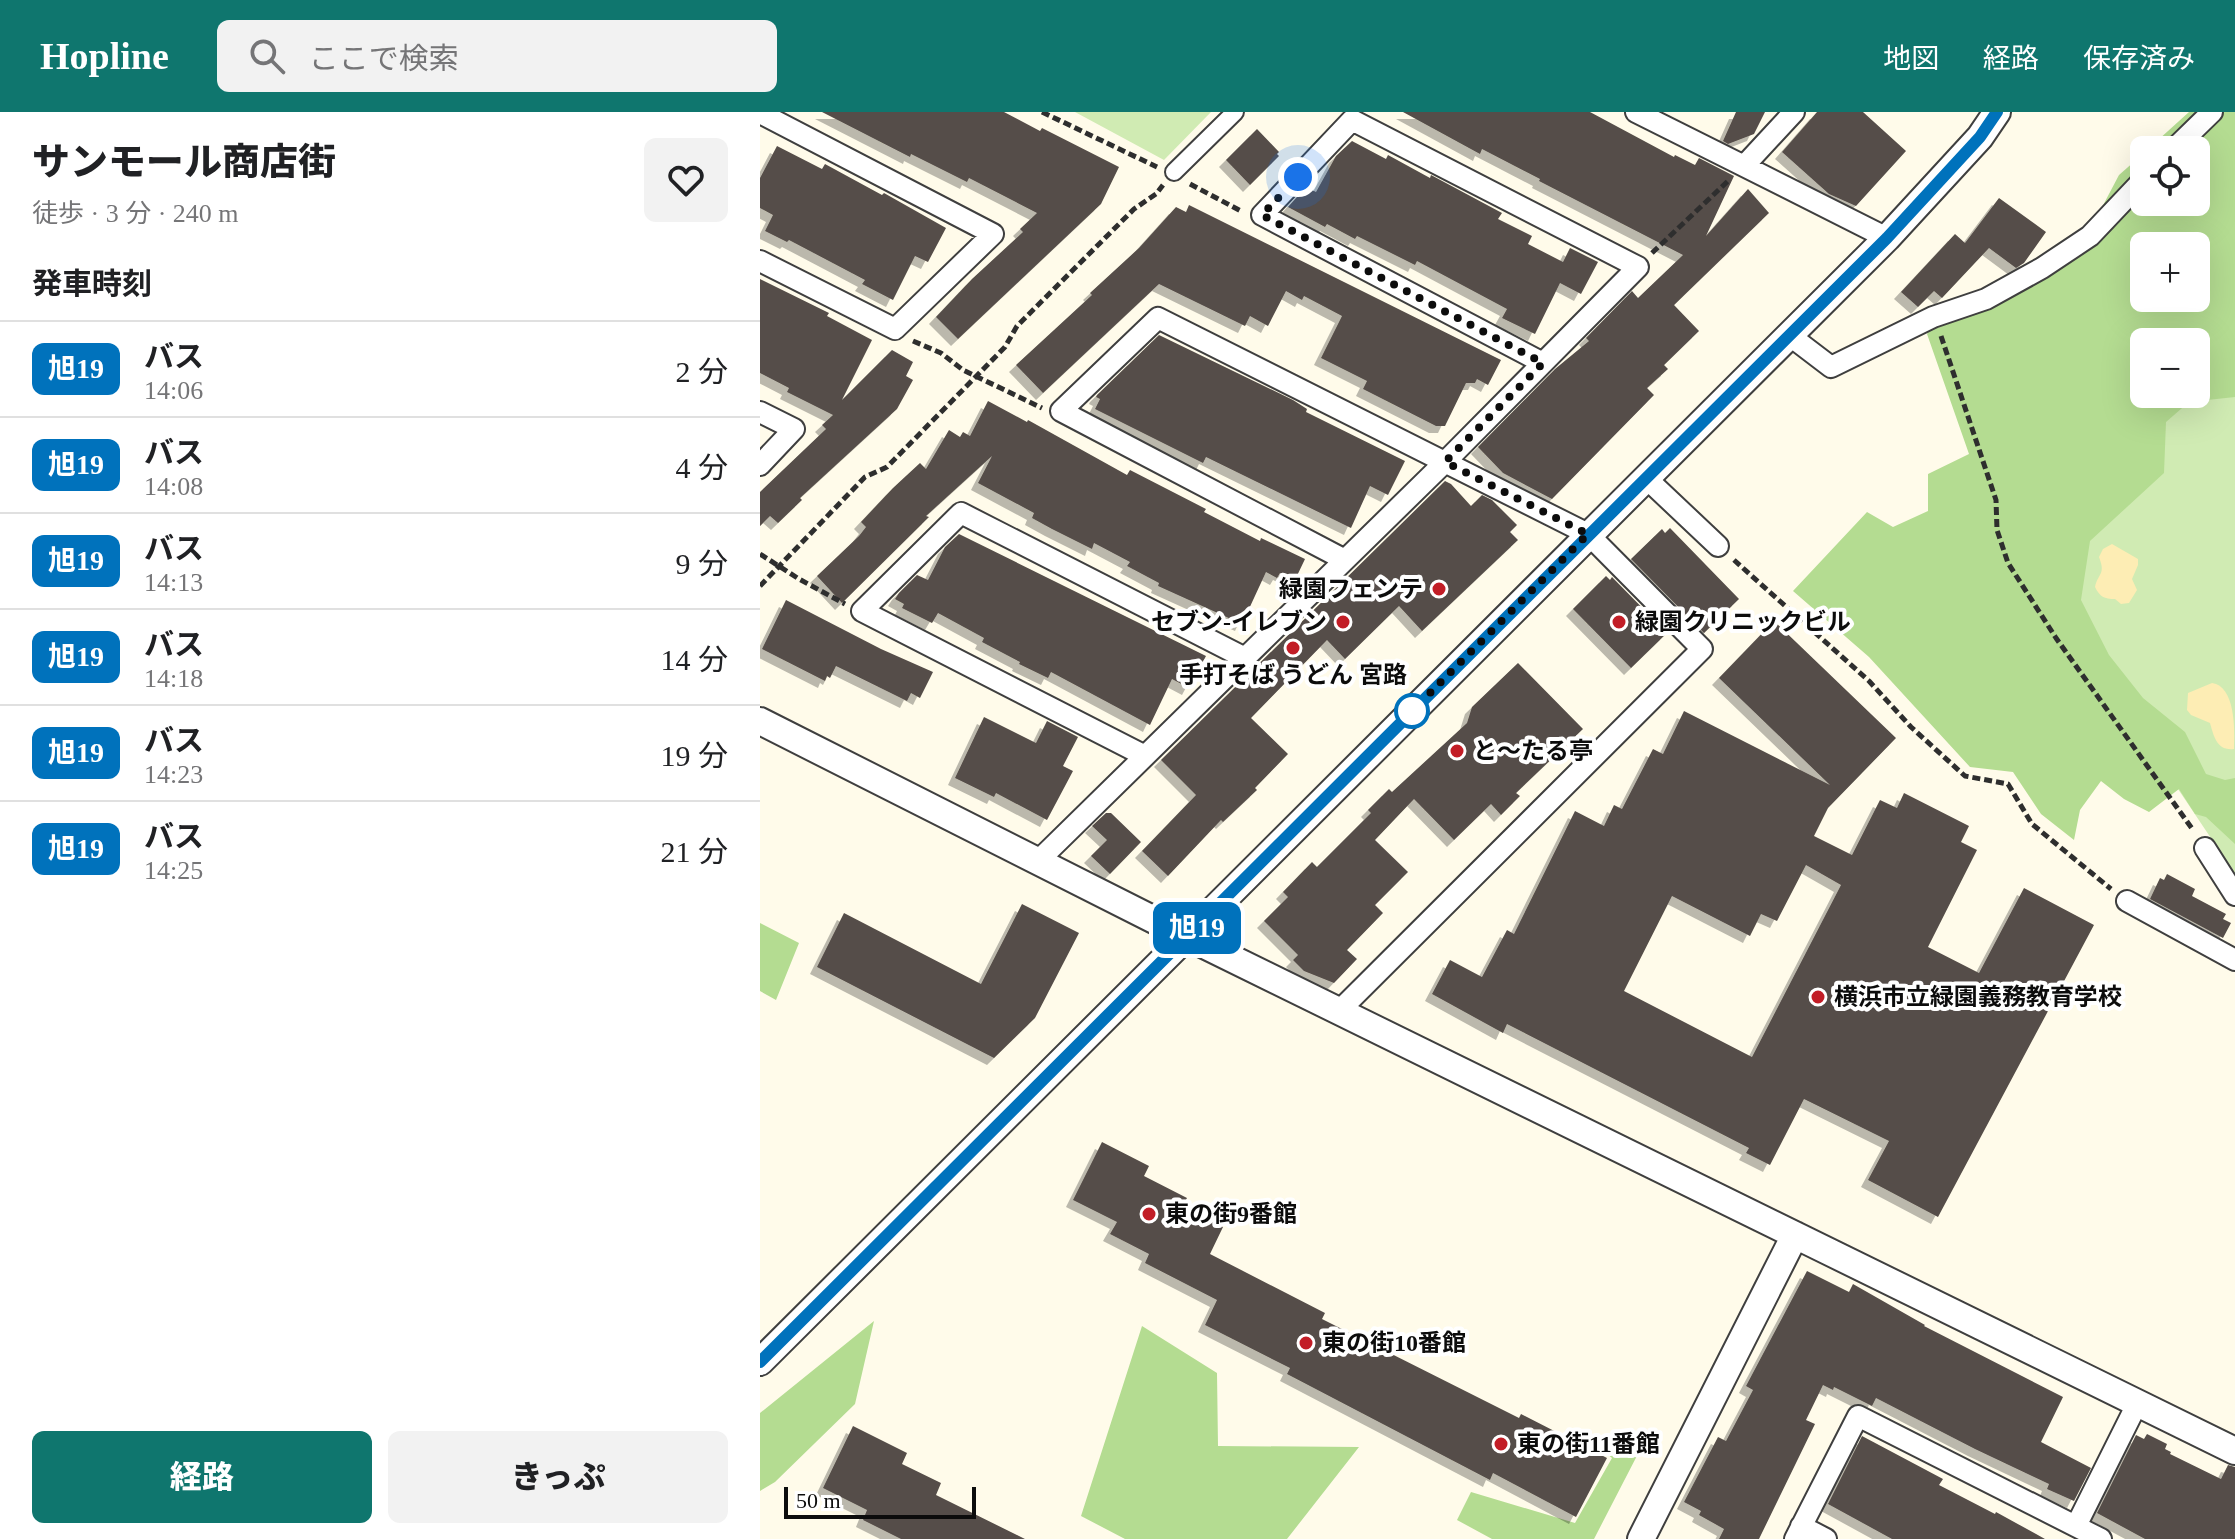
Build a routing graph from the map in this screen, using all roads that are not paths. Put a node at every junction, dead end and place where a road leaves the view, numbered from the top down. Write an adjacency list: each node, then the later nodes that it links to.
1 (1235, 112): 9 (street)
2 (1636, 112): 8 (street)
3 (1794, 112): 8 (street)
4 (1997, 112): 11 (street)
5 (2212, 112): 7 (street)
6 (760, 113): 12 (street)
7 (2187, 136)
8 (1744, 166): 11 (street)
9 (1174, 172)
10 (2130, 194): 13 (street)
11 (1887, 238): 13 (street)
12 (760, 261)
13 (1789, 335): 18 (street)
14 (1543, 363): 14 (street); 16 (street)
15 (760, 412): 17 (street)
16 (1445, 462): 19 (street); 21 (street); 21 (street)
17 (760, 465)
18 (1646, 478): 19 (street); 20 (street)
19 (1588, 534): 29 (street); 31 (street)
20 (1725, 552)
21 (1345, 560): 22 (street)
22 (1245, 658): 24 (street); 24 (street)
23 (760, 721): 26 (street)
24 (1145, 756): 26 (street)
25 (2205, 848): 27 (street)
26 (1038, 861): 29 (street)
27 (2235, 895)
28 (2127, 901): 30 (street)
29 (1188, 937): 31 (street); 33 (street)
30 (2235, 960)
31 (1339, 1011): 32 (street)
32 (1795, 1235): 34 (street); 38 (street)
33 (760, 1362)
34 (2138, 1402): 35 (street); 36 (street)
35 (2235, 1451)
36 (2076, 1526): 37 (street); 40 (street)
37 (1798, 1533): 39 (street)
38 (1641, 1539)
39 (1826, 1539)
40 (2101, 1539)

